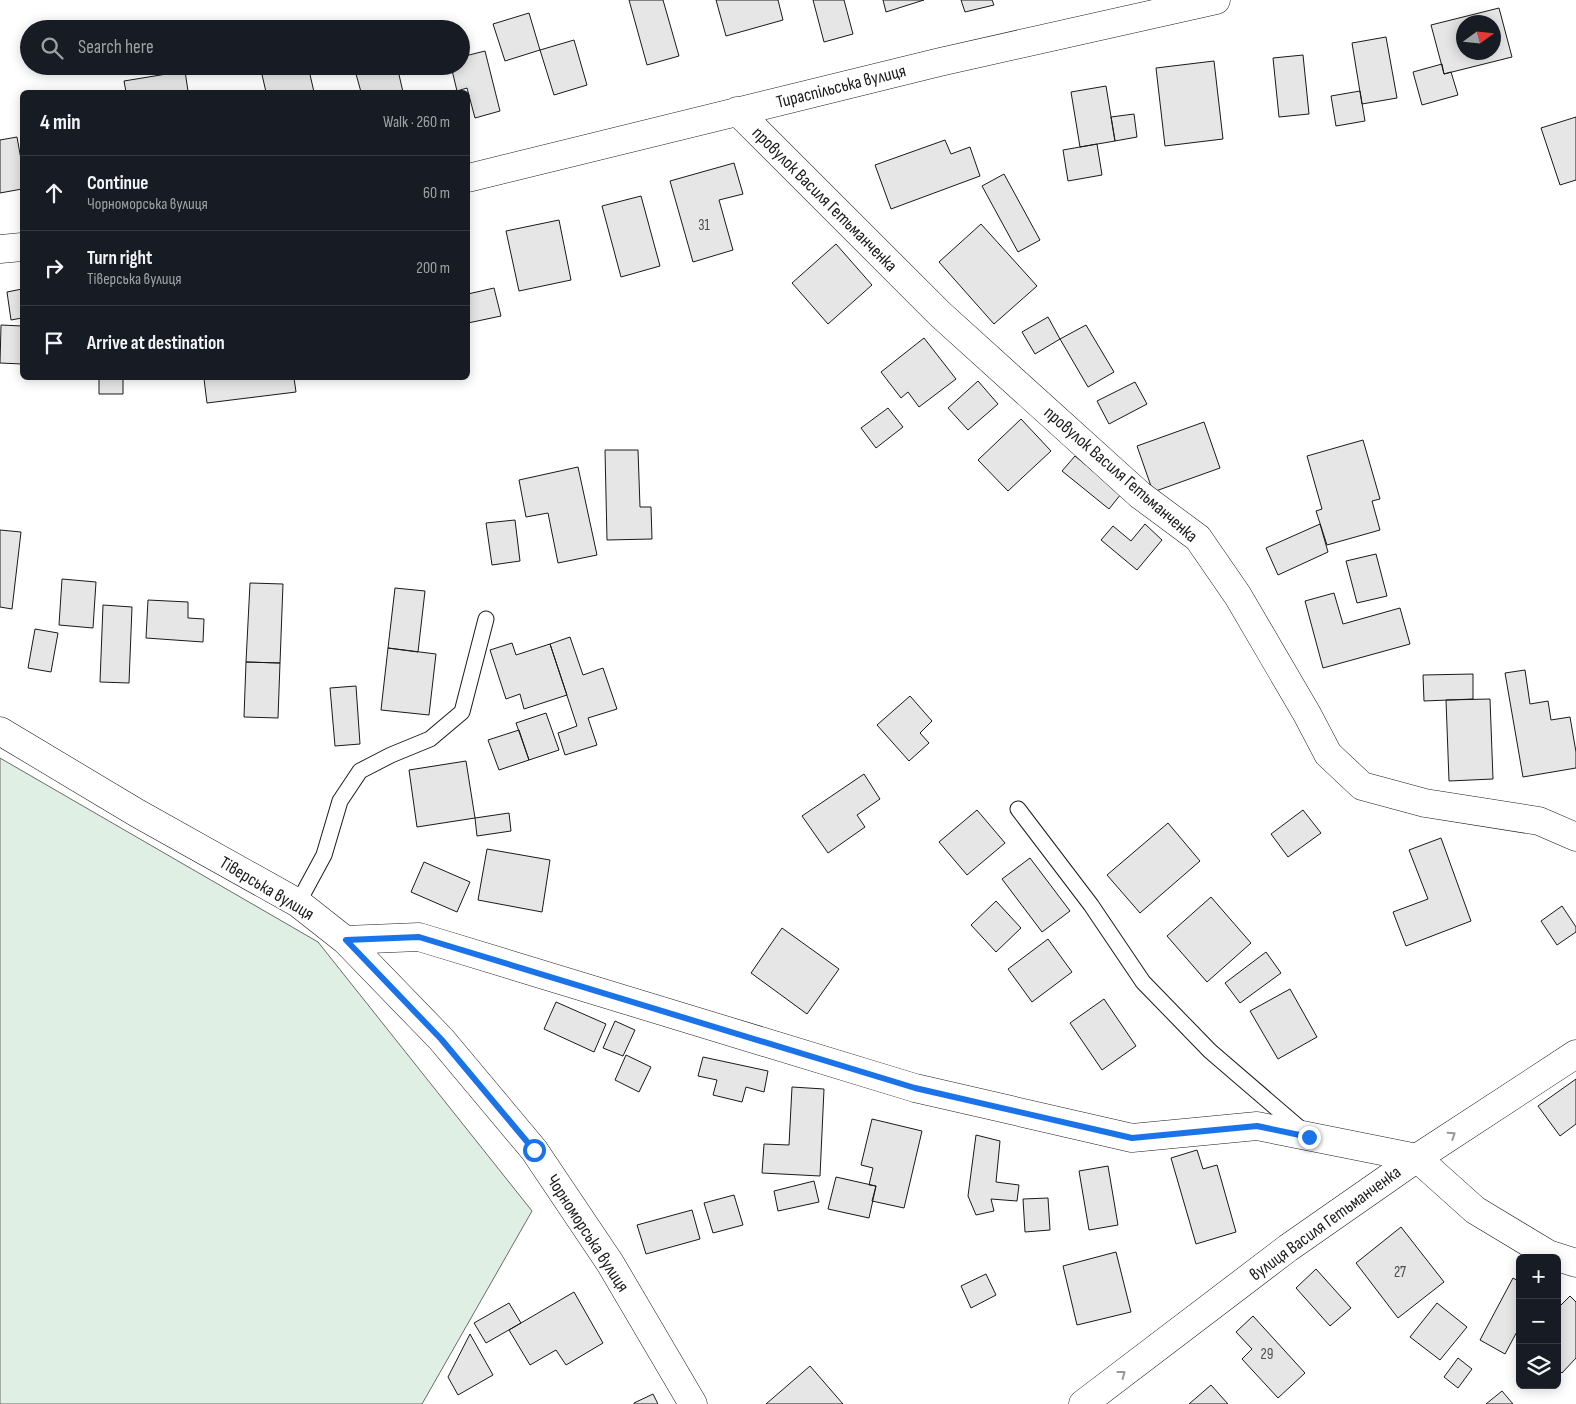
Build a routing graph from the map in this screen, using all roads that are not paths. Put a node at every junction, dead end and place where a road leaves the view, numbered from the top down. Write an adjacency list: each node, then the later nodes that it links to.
1 (1216, 0): 2 (street, Тираспільська вулиця)
2 (737, 111): 3 (street, Тираспільська вулиця); 9 (street, провулок Василя Гетьманченка)
3 (470, 178)
4 (20, 247): 5 (street)
5 (0, 250)
6 (486, 619): 10 (lane)
7 (0, 731): 10 (street, Тіверська вулиця)
8 (1018, 809): 13 (lane)
9 (1576, 837)
10 (298, 903): 11 (street, Тіверська вулиця)
11 (346, 940): 13 (street); 16 (street, Чорноморська вулиця)
12 (1576, 1054): 14 (street, вулиця Василя Гетьманченка, one-way to 12)
13 (1309, 1137): 14 (street)
14 (1417, 1158): 15 (street); 17 (street, вулиця Василя Гетьманченка, one-way to 14)
15 (1576, 1263)
16 (693, 1404)
17 (1084, 1404)

